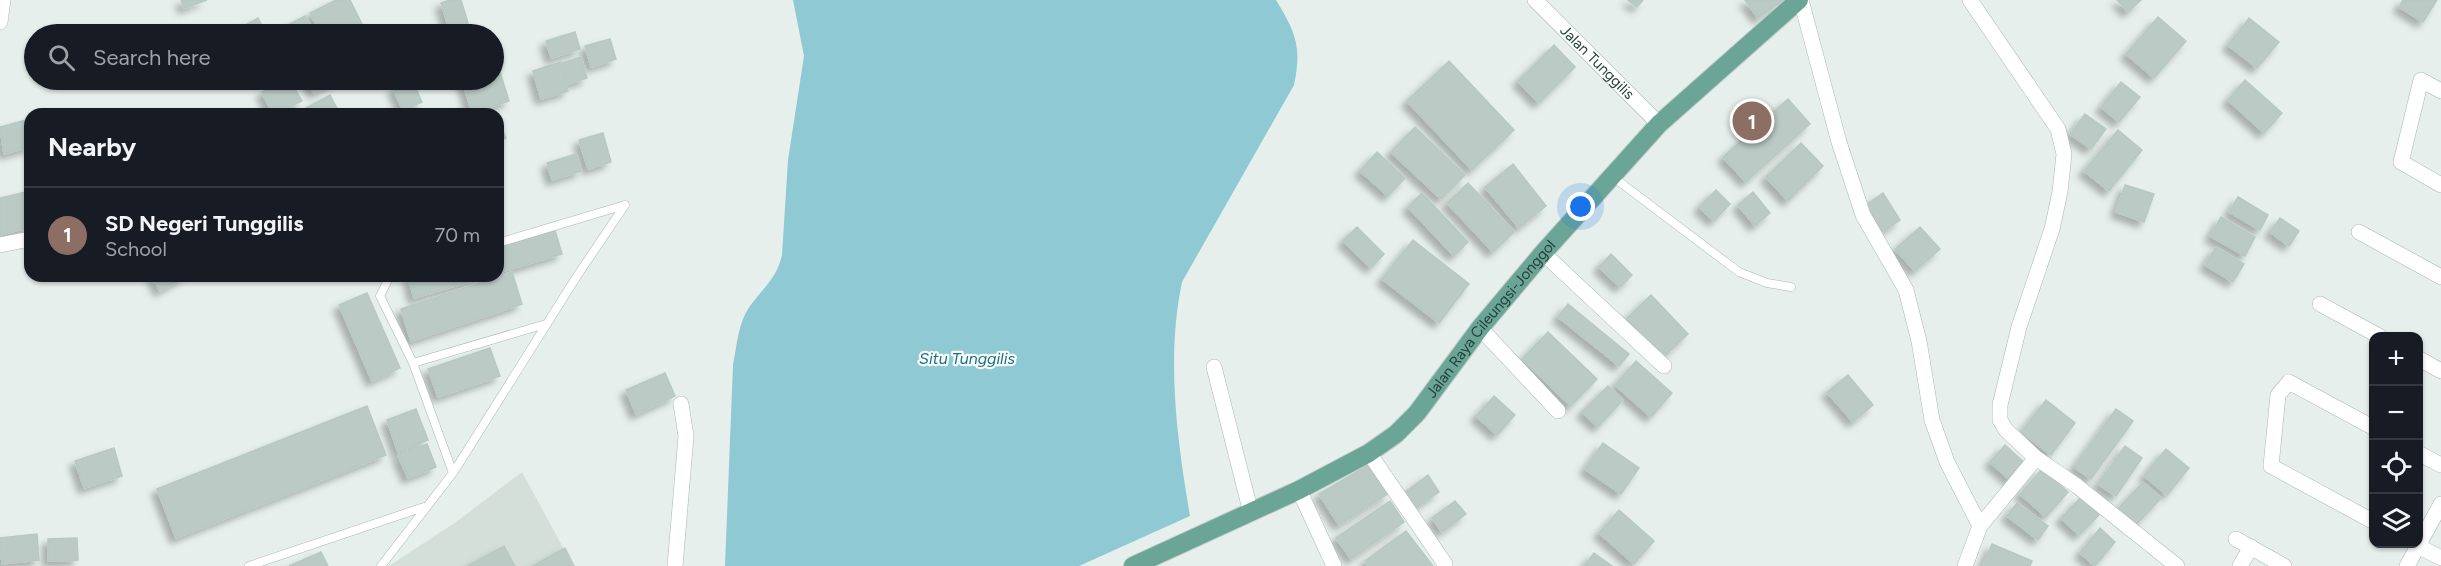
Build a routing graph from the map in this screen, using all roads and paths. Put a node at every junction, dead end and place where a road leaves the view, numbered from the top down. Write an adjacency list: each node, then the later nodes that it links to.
1 (3, 0): 5 (street)
2 (1535, 0): 7 (street, Jalan Tunggilis)
3 (1800, 0): 7 (main road, Jalan Raya Cileungsi-Jonggol); 40 (street)
4 (1970, 0): 32 (street)
5 (0, 22)
6 (2441, 91): 9 (street)
7 (1659, 124): 8 (main road, Jalan Raya Cileungsi-Jonggol)
8 (1613, 177): 14 (main road, Jalan Raya Cileungsi-Jonggol); 17 (lane)
9 (2441, 185)
10 (2359, 232): 15 (street)
11 (24, 240): 13 (street)
12 (504, 241): 19 (lane)
13 (0, 245)
14 (1543, 253): 20 (main road, Jalan Raya Cileungsi-Jonggol); 24 (street)
15 (2441, 277)
16 (387, 282): 23 (lane)
17 (1791, 287)
18 (2320, 304): 21 (street)
19 (546, 324): 23 (lane); 34 (lane)
20 (1480, 328): 28 (street); 30 (main road, Jalan Raya Cileungsi-Jonggol)
21 (2372, 332)
22 (2423, 361): 26 (street)
23 (413, 363): 34 (lane)
24 (1664, 366)
25 (1214, 367): 38 (street)
26 (2441, 371)
27 (681, 404): 50 (street)
28 (1558, 411)
29 (2369, 426): 39 (street)
30 (1369, 453): 35 (main road, Jalan Raya Cileungsi-Jonggol); 47 (street)
31 (2423, 456): 33 (street)
32 (2036, 458): 40 (street); 54 (street)
33 (2441, 465)
34 (453, 473): 37 (lane)
35 (1299, 490): 38 (main road, Jalan Raya Cileungsi-Jonggol); 52 (street)
36 (2441, 504): 41 (street)
37 (425, 507): 48 (lane); 49 (lane)
38 (1251, 513): 51 (main road, Jalan Raya Cileungsi-Jonggol)
39 (2369, 520)
40 (1980, 526): 53 (street)
41 (2423, 533)
42 (2236, 539): 43 (street)
43 (2251, 547): 55 (street); 56 (street)
44 (2414, 548): 57 (street)
45 (2423, 548): 46 (street)
46 (2441, 558)
47 (1445, 564)
48 (249, 566)
49 (381, 566)
50 (675, 566)
51 (1133, 566)
52 (1334, 566)
53 (1965, 566)
54 (2176, 566)
55 (2240, 566)
56 (2284, 566)
57 (2407, 566)

